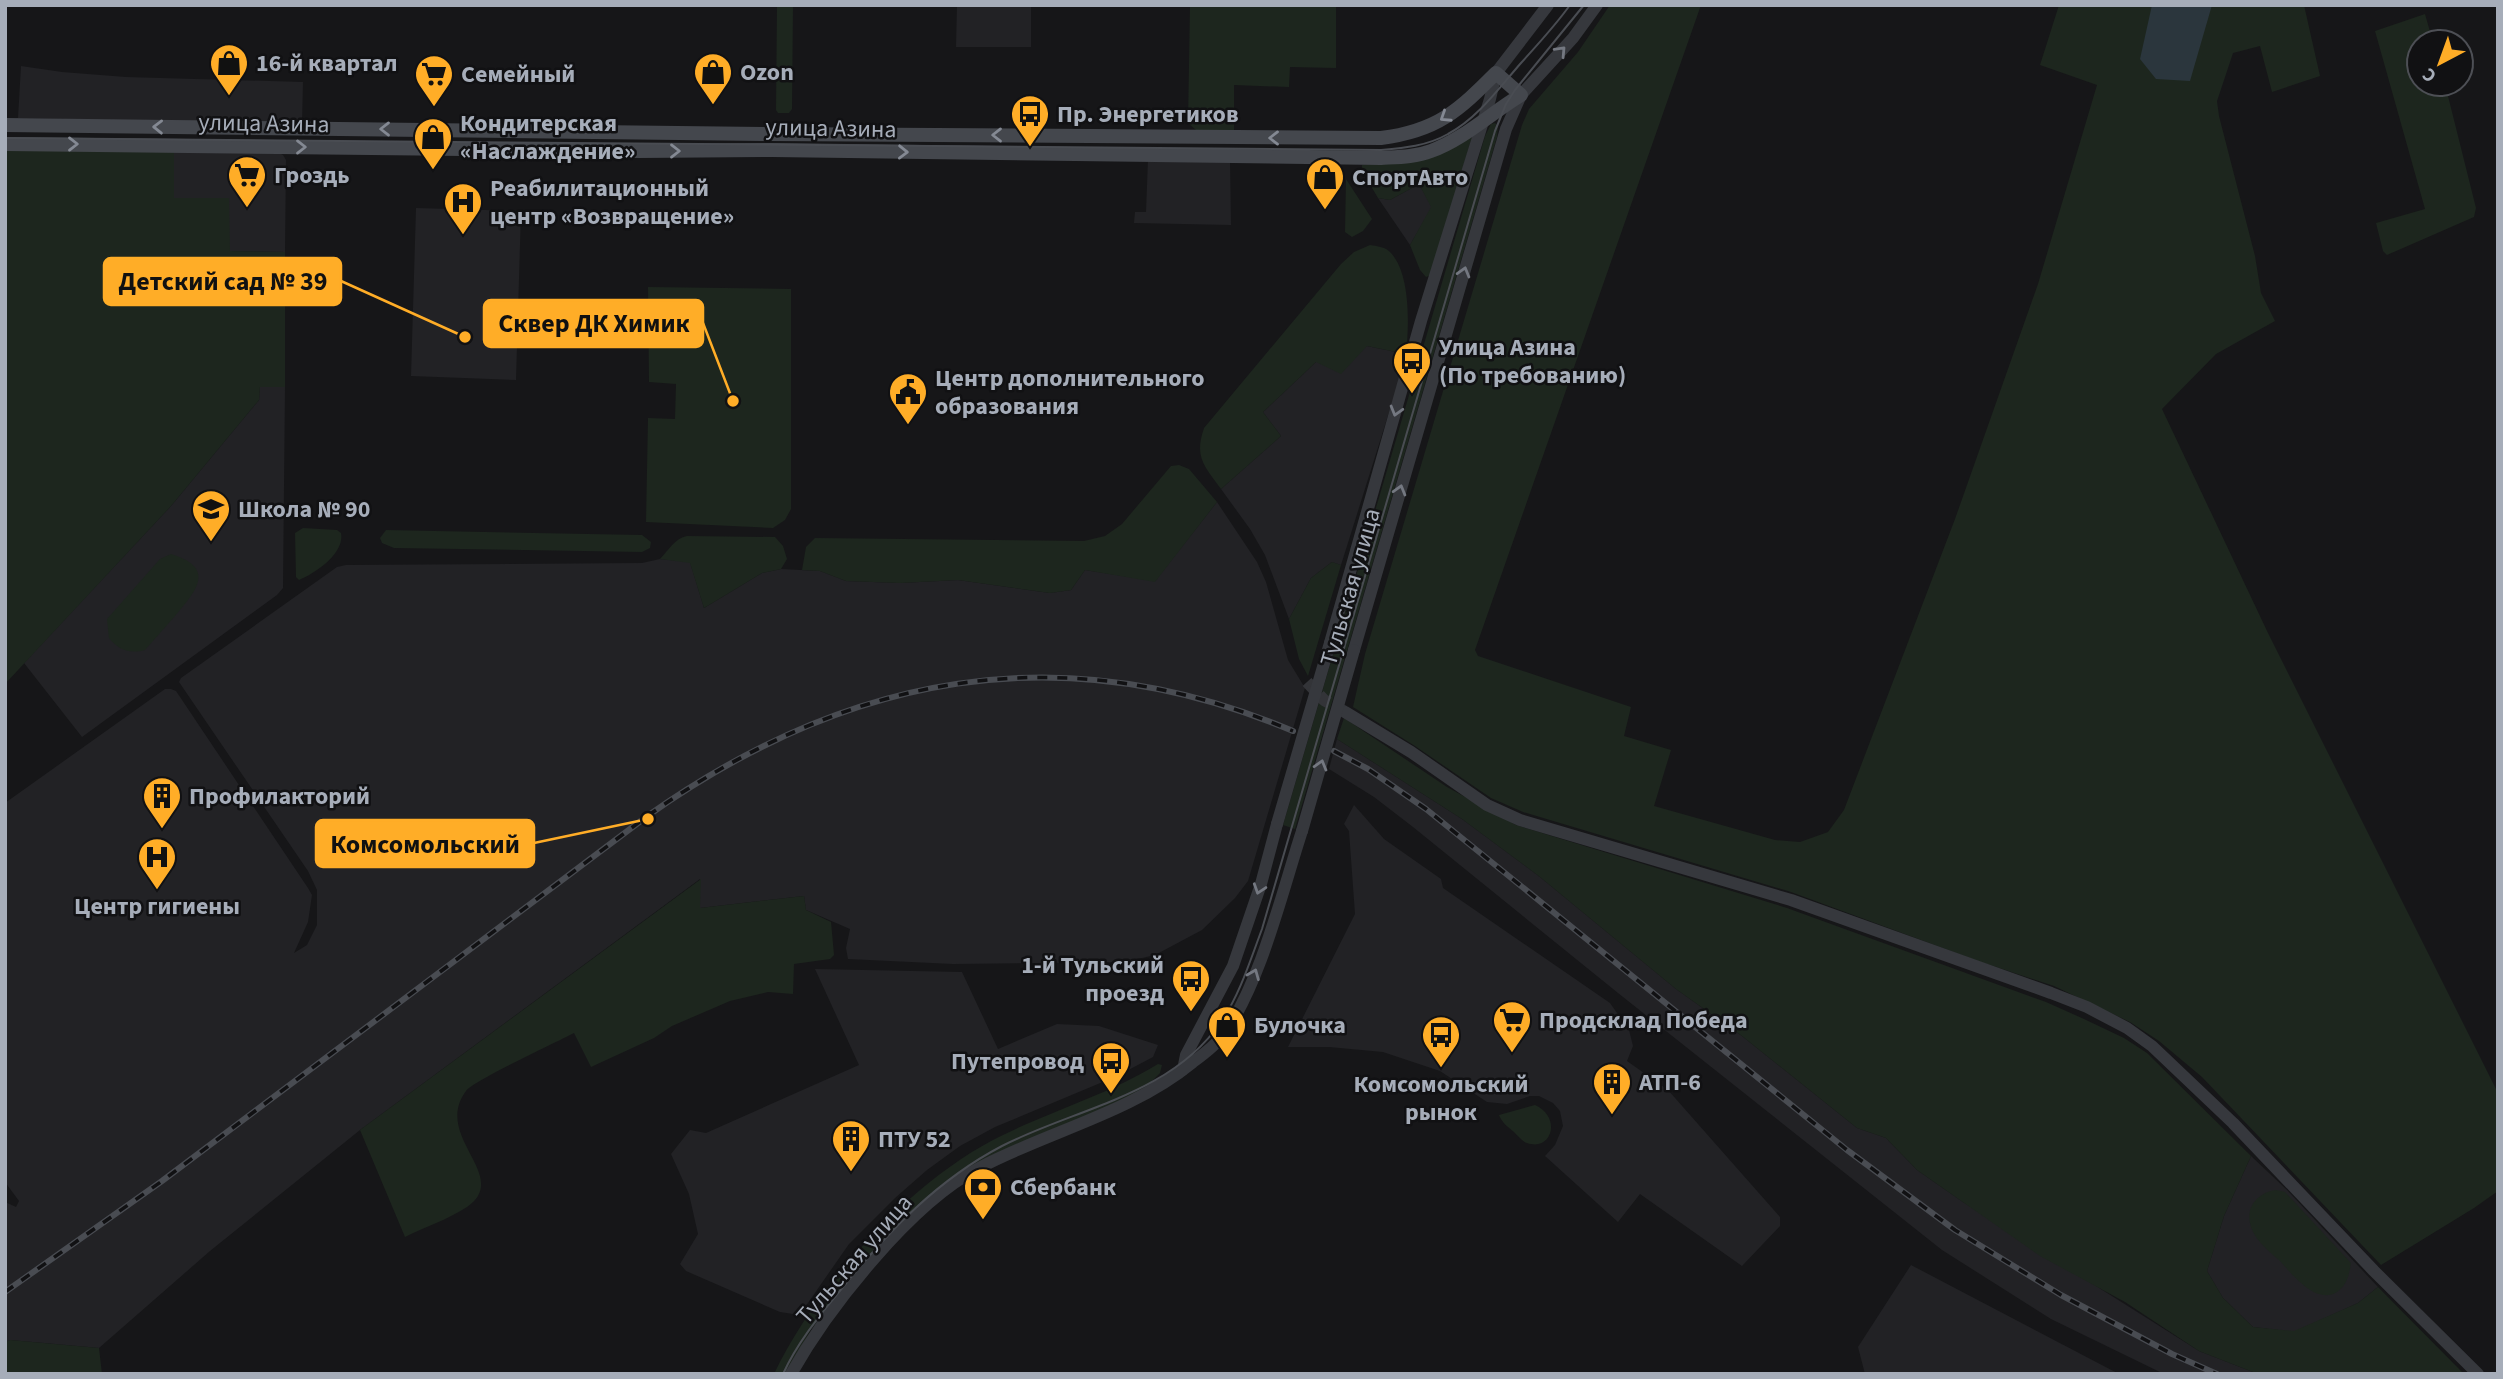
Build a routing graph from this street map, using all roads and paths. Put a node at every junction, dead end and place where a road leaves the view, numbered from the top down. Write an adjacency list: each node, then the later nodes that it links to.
1 (1548, 5): 3 (street, улица Азина)
2 (1597, 5): 4 (street, улица Азина, one-way to 2)
3 (1496, 73): 4 (main road); 5 (street, Тульская улица); 6 (main road, улица Азина, one-way to 6)
4 (1521, 95): 5 (main road, улица Азина); 9 (street, Тульская улица, one-way to 4, bridge)
5 (1483, 119): 7 (main road, улица Азина, one-way to 5); 9 (street, Тульская улица, one-way to 9, bridge)
6 (5, 124)
7 (5, 144)
8 (1345, 712): 11 (street)
9 (1184, 1070): 10 (street, Тульская улица)
10 (791, 1374)
11 (2478, 1374)

